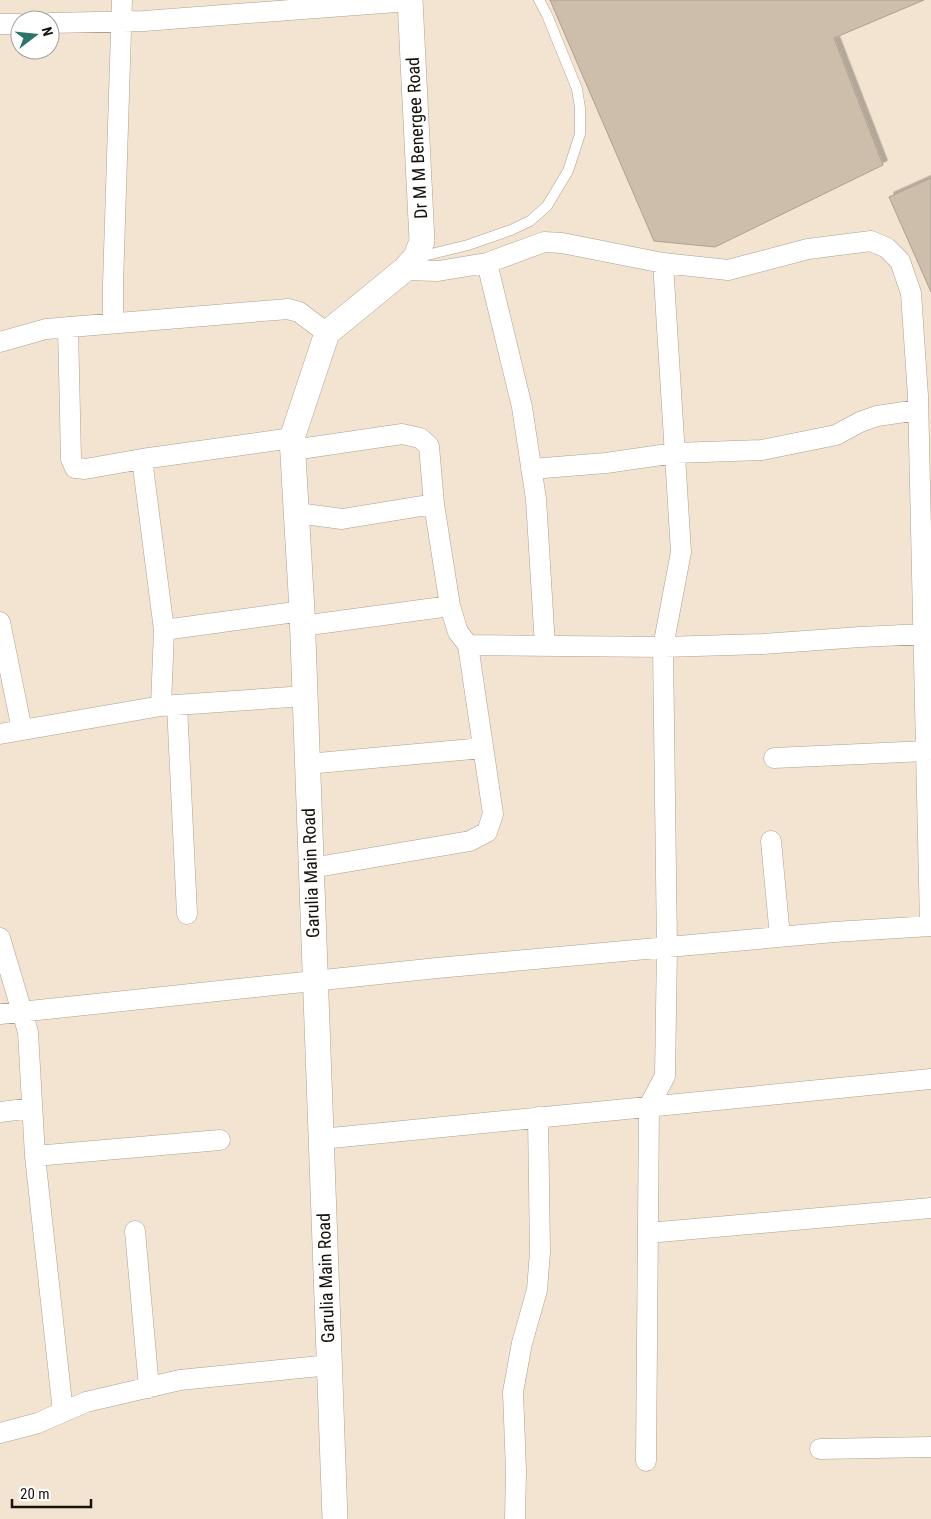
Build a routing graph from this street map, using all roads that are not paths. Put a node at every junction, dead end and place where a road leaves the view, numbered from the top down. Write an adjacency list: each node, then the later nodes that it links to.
1 (122, 0): 5 (street)
2 (410, 0): 4 (street); 9 (street, Dr M M Benergee Road)
3 (540, 0): 9 (lane)
4 (257, 6): 5 (street)
5 (121, 22): 6 (street); 10 (street)
6 (60, 23)
7 (487, 263): 8 (street); 9 (street); 18 (street)
8 (663, 263): 14 (street); 16 (street)
9 (410, 264): 12 (street)
10 (113, 323): 11 (street); 12 (street)
11 (68, 327): 13 (street); 17 (street)
12 (326, 333): 15 (street, Garulia Main Road)
13 (0, 342)
14 (922, 401): 16 (street); 25 (street)
15 (292, 444): 17 (street); 19 (street); 20 (street, Garulia Main Road)
16 (675, 454): 18 (street); 28 (street)
17 (142, 459): 24 (street)
18 (531, 470): 27 (street)
19 (434, 504): 20 (street); 21 (street)
20 (297, 513): 22 (street, Garulia Main Road)
21 (450, 606): 22 (street); 26 (street)
22 (302, 618): 24 (street); 29 (street, Garulia Main Road)
23 (0, 622): 31 (street)
24 (164, 630): 30 (street)
25 (924, 634): 28 (street); 34 (street)
26 (468, 645): 27 (street); 33 (street)
27 (545, 646): 28 (street)
28 (663, 647): 43 (street)
29 (305, 696): 30 (street); 36 (street, Garulia Main Road)
30 (169, 706): 31 (street); 39 (street)
31 (22, 730): 32 (street)
32 (0, 734)
33 (483, 748): 36 (street); 38 (street)
34 (926, 751): 35 (street); 40 (street)
35 (774, 758)
36 (307, 764): 38 (street, Garulia Main Road)
37 (771, 841): 41 (street)
38 (311, 868): 44 (street, Garulia Main Road)
39 (187, 914)
40 (930, 926): 41 (street)
41 (780, 937): 43 (street)
42 (0, 938): 45 (street)
43 (667, 948): 44 (street); 48 (street)
44 (315, 982): 45 (street); 52 (street, Garulia Main Road)
45 (22, 1012): 46 (street); 49 (street)
46 (0, 1014)
47 (931, 1079): 48 (street)
48 (650, 1106): 51 (street); 57 (street)
49 (32, 1108): 50 (street); 54 (street)
50 (0, 1112)
51 (538, 1117): 52 (street); 66 (street)
52 (321, 1139): 58 (street, Garulia Main Road)
53 (220, 1140): 54 (street)
54 (35, 1156): 60 (street)
55 (931, 1208): 57 (street)
56 (135, 1230): 59 (street)
57 (648, 1233): 64 (street)
58 (330, 1365): 59 (street); 65 (street, Garulia Main Road)
59 (149, 1388): 60 (street)
60 (63, 1412): 61 (street)
61 (0, 1432)
62 (931, 1447): 63 (street)
63 (820, 1449)
64 (646, 1461)
65 (335, 1519)
66 (514, 1519)

